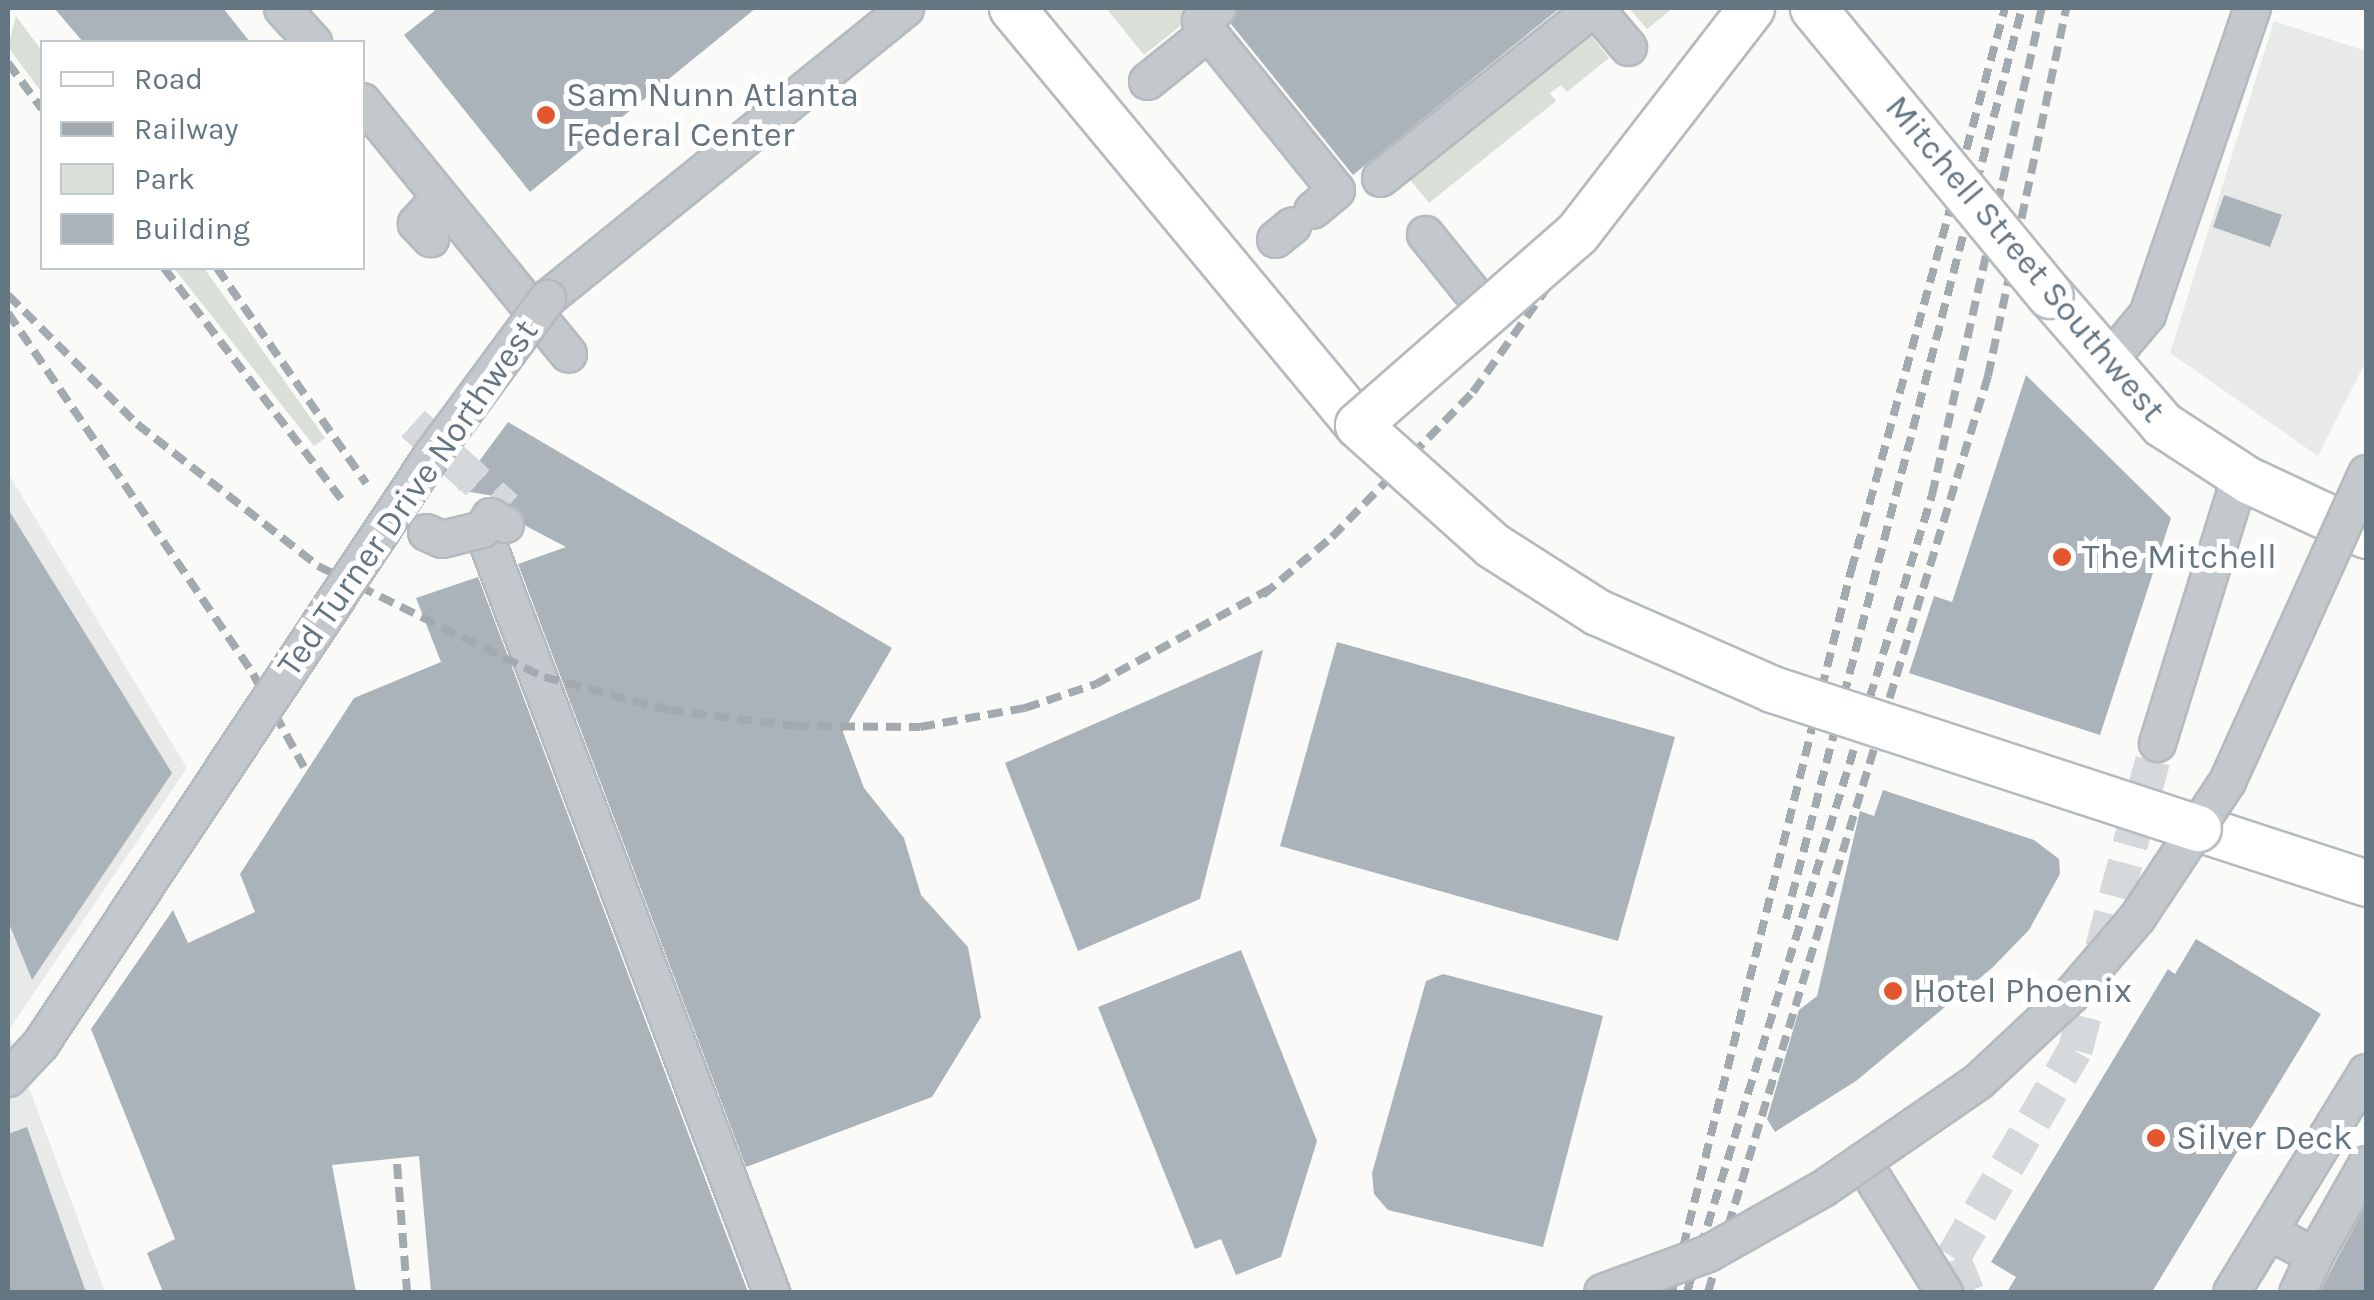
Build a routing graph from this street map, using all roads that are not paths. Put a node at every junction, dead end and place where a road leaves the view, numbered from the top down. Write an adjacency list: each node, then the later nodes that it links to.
1 (282, 8): 9 (street)
2 (905, 8): 26 (street, Ted Turner Drive Northwest, bridge)
3 (1012, 8): 17 (main road)
4 (1594, 8): 8 (street); 10 (street)
5 (1751, 8): 17 (main road, bridge)
6 (1813, 8): 16 (main road, Mitchell Street Southwest, bridge)
7 (2252, 8): 16 (street)
8 (1212, 20): 11 (street)
9 (310, 40)
10 (1628, 47)
11 (1147, 81)
12 (365, 104): 15 (street)
13 (1425, 234): 14 (street)
14 (1470, 290)
15 (568, 354)
16 (2106, 362): 19 (main road, Mitchell Street Southwest)
17 (1358, 425): 23 (main road, bridge)
18 (2366, 472): 23 (street, bridge)
19 (2240, 475): 21 (main road, Mitchell Street Southwest); 22 (street)
20 (426, 532): 31 (street, bridge)
21 (2366, 535)
22 (2157, 743)
23 (2198, 828): 24 (main road); 27 (street, bridge)
24 (2366, 883)
25 (2366, 1072): 29 (street)
26 (8, 1078)
27 (1862, 1162): 32 (street, bridge); 33 (street)
28 (2366, 1164): 30 (street)
29 (2269, 1231): 30 (street); 34 (street)
30 (2314, 1256): 35 (street)
31 (771, 1292)
32 (1602, 1292)
33 (1944, 1292)
34 (2230, 1292)
35 (2297, 1292)

